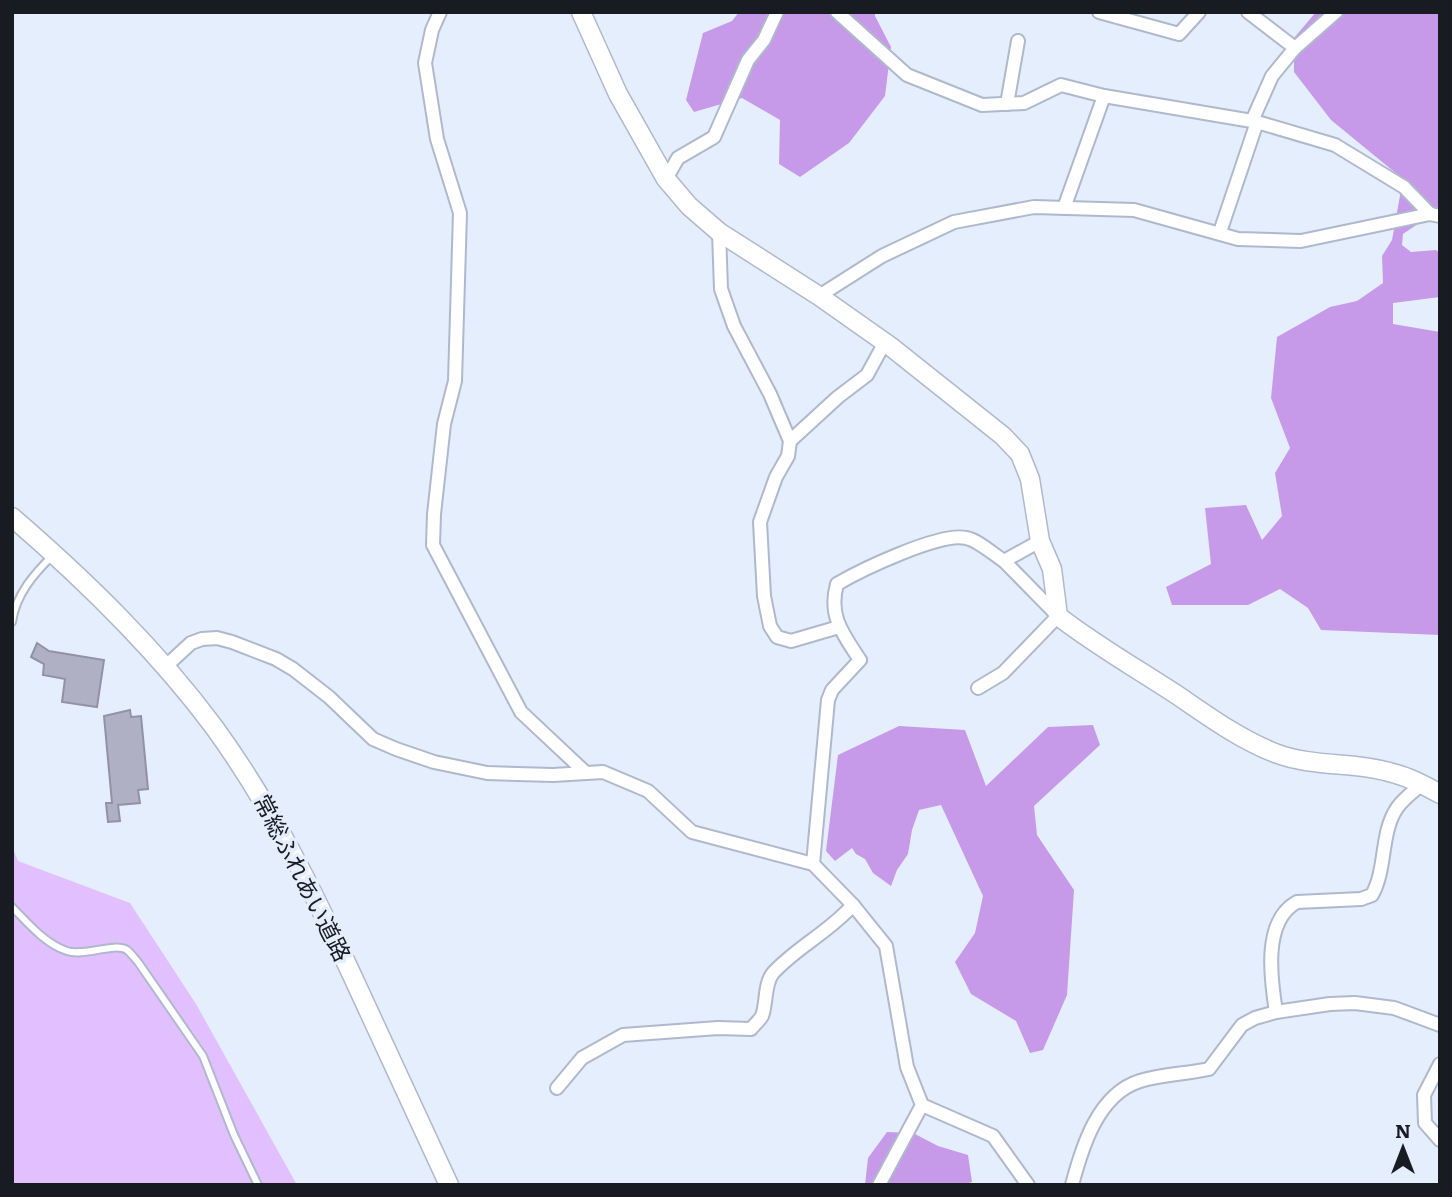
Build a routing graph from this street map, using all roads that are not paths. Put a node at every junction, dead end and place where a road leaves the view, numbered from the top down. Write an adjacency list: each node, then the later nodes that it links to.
1 (440, 12): 31 (street)
2 (582, 12): 14 (street)
3 (777, 12): 14 (street)
4 (837, 12): 12 (street)
5 (1099, 12): 6 (street)
6 (1199, 12)
7 (1248, 12): 10 (street)
8 (1336, 12): 10 (street)
9 (1018, 41): 12 (street)
10 (1295, 48): 13 (street)
11 (1104, 96): 12 (street); 13 (street); 15 (street)
12 (1007, 104)
13 (1255, 121): 16 (street); 18 (street)
14 (666, 179): 17 (street)
15 (1064, 208): 18 (street); 19 (street)
16 (1435, 215): 18 (street)
17 (719, 232): 19 (street); 21 (street)
18 (1220, 232)
19 (819, 296): 20 (street)
20 (885, 342): 21 (street); 23 (street)
21 (790, 442): 28 (street)
22 (12, 517): 24 (street, 常総ふれあい道路)
23 (1040, 541): 25 (street); 26 (street)
24 (54, 554): 27 (lane); 29 (street, 常総ふれあい道路)
25 (1004, 561): 26 (street); 28 (street)
26 (1058, 616): 30 (street); 32 (street)
27 (12, 622)
28 (839, 627): 34 (street)
29 (165, 667): 31 (street); 44 (street, 常総ふれあい道路)
30 (978, 688)
31 (586, 773): 34 (street)
32 (1422, 784): 33 (street); 37 (street)
33 (1440, 794)
34 (813, 864): 35 (street)
35 (853, 905): 40 (street); 41 (street)
36 (12, 907): 43 (lane)
37 (1276, 1012): 38 (street); 47 (street)
38 (1440, 1025)
39 (1440, 1064): 42 (street)
40 (557, 1088)
41 (922, 1105): 45 (street); 46 (street)
42 (1440, 1140)
43 (258, 1185)
44 (449, 1185)
45 (879, 1185)
46 (1028, 1185)
47 (1072, 1185)

